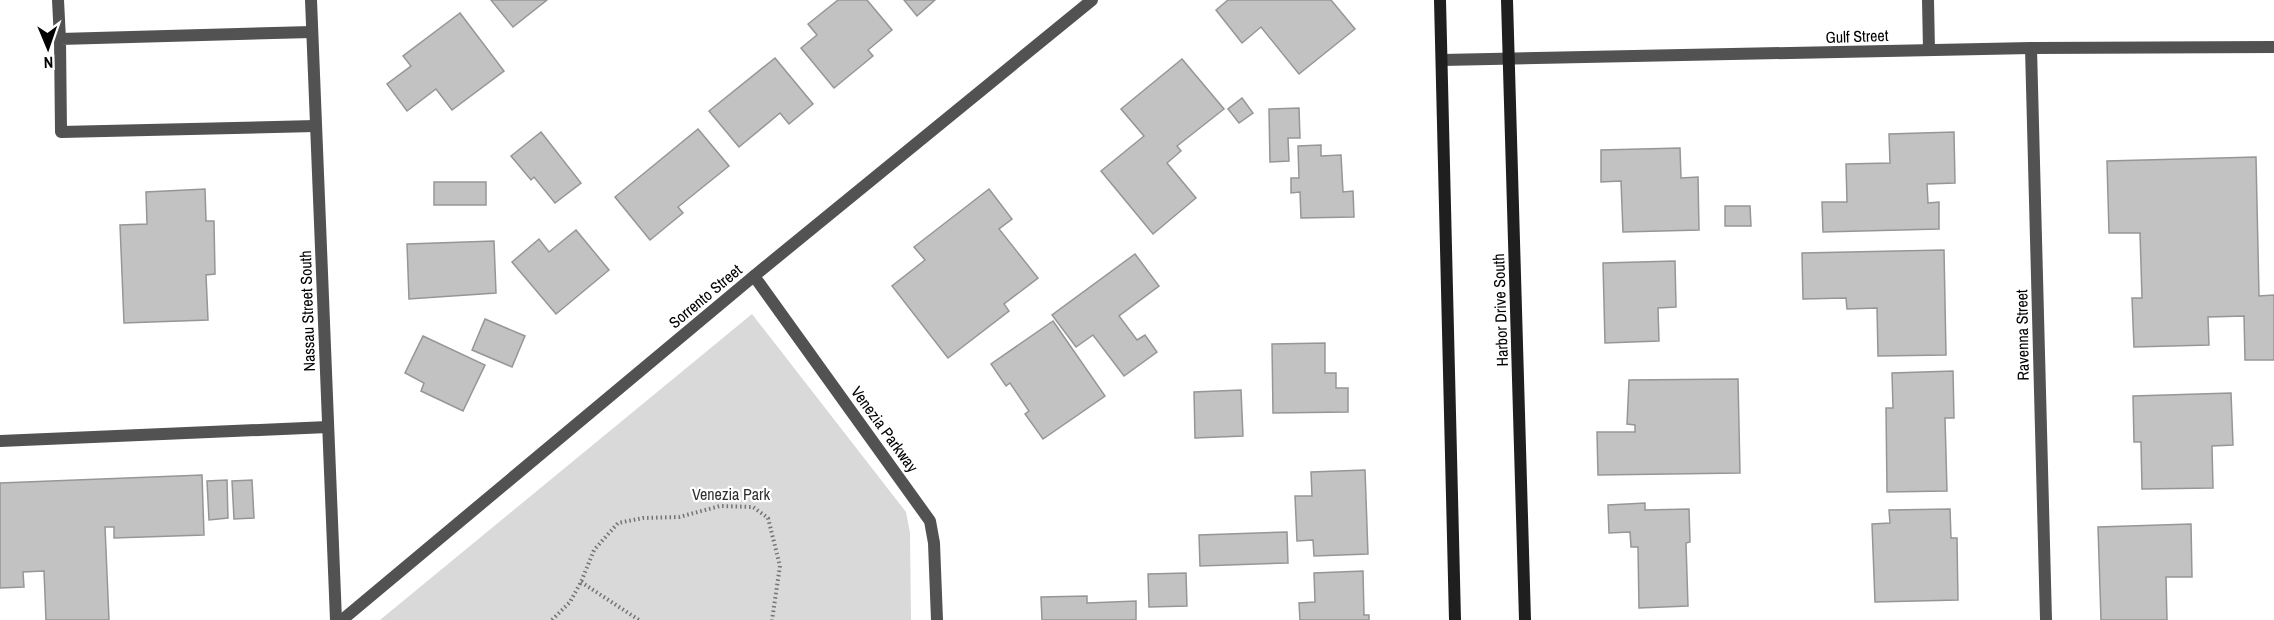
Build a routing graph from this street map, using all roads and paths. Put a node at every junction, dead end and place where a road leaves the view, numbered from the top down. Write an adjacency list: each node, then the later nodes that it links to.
1 (58, 0): 8 (street)
2 (1092, 0): 15 (street, Sorrento Street)
3 (1440, 0): 12 (street)
4 (1508, 0): 13 (street, Harbor Drive South)
5 (1928, 0): 11 (street)
6 (312, 1): 7 (street, Nassau Street South)
7 (312, 32): 8 (street); 14 (street, Nassau Street South)
8 (60, 39): 14 (street)
9 (2274, 47): 10 (street, Gulf Street)
10 (2031, 48): 11 (street, Gulf Street); 27 (street, Ravenna Street)
11 (1929, 50): 13 (street, Gulf Street)
12 (1442, 60): 13 (street, Gulf Street); 25 (street)
13 (1509, 61): 26 (street, Harbor Drive South)
14 (315, 126): 16 (street, Nassau Street South)
15 (754, 276): 20 (street, Sorrento Street); 24 (street, Venezia Parkway)
16 (328, 427): 17 (street); 19 (street, Nassau Street South)
17 (0, 441)
18 (582, 582): 21 (path); 22 (path); 23 (path)
19 (336, 620)
20 (342, 620)
21 (552, 620)
22 (639, 620)
23 (772, 620)
24 (937, 620)
25 (1455, 620)
26 (1525, 620)
27 (2046, 620)

